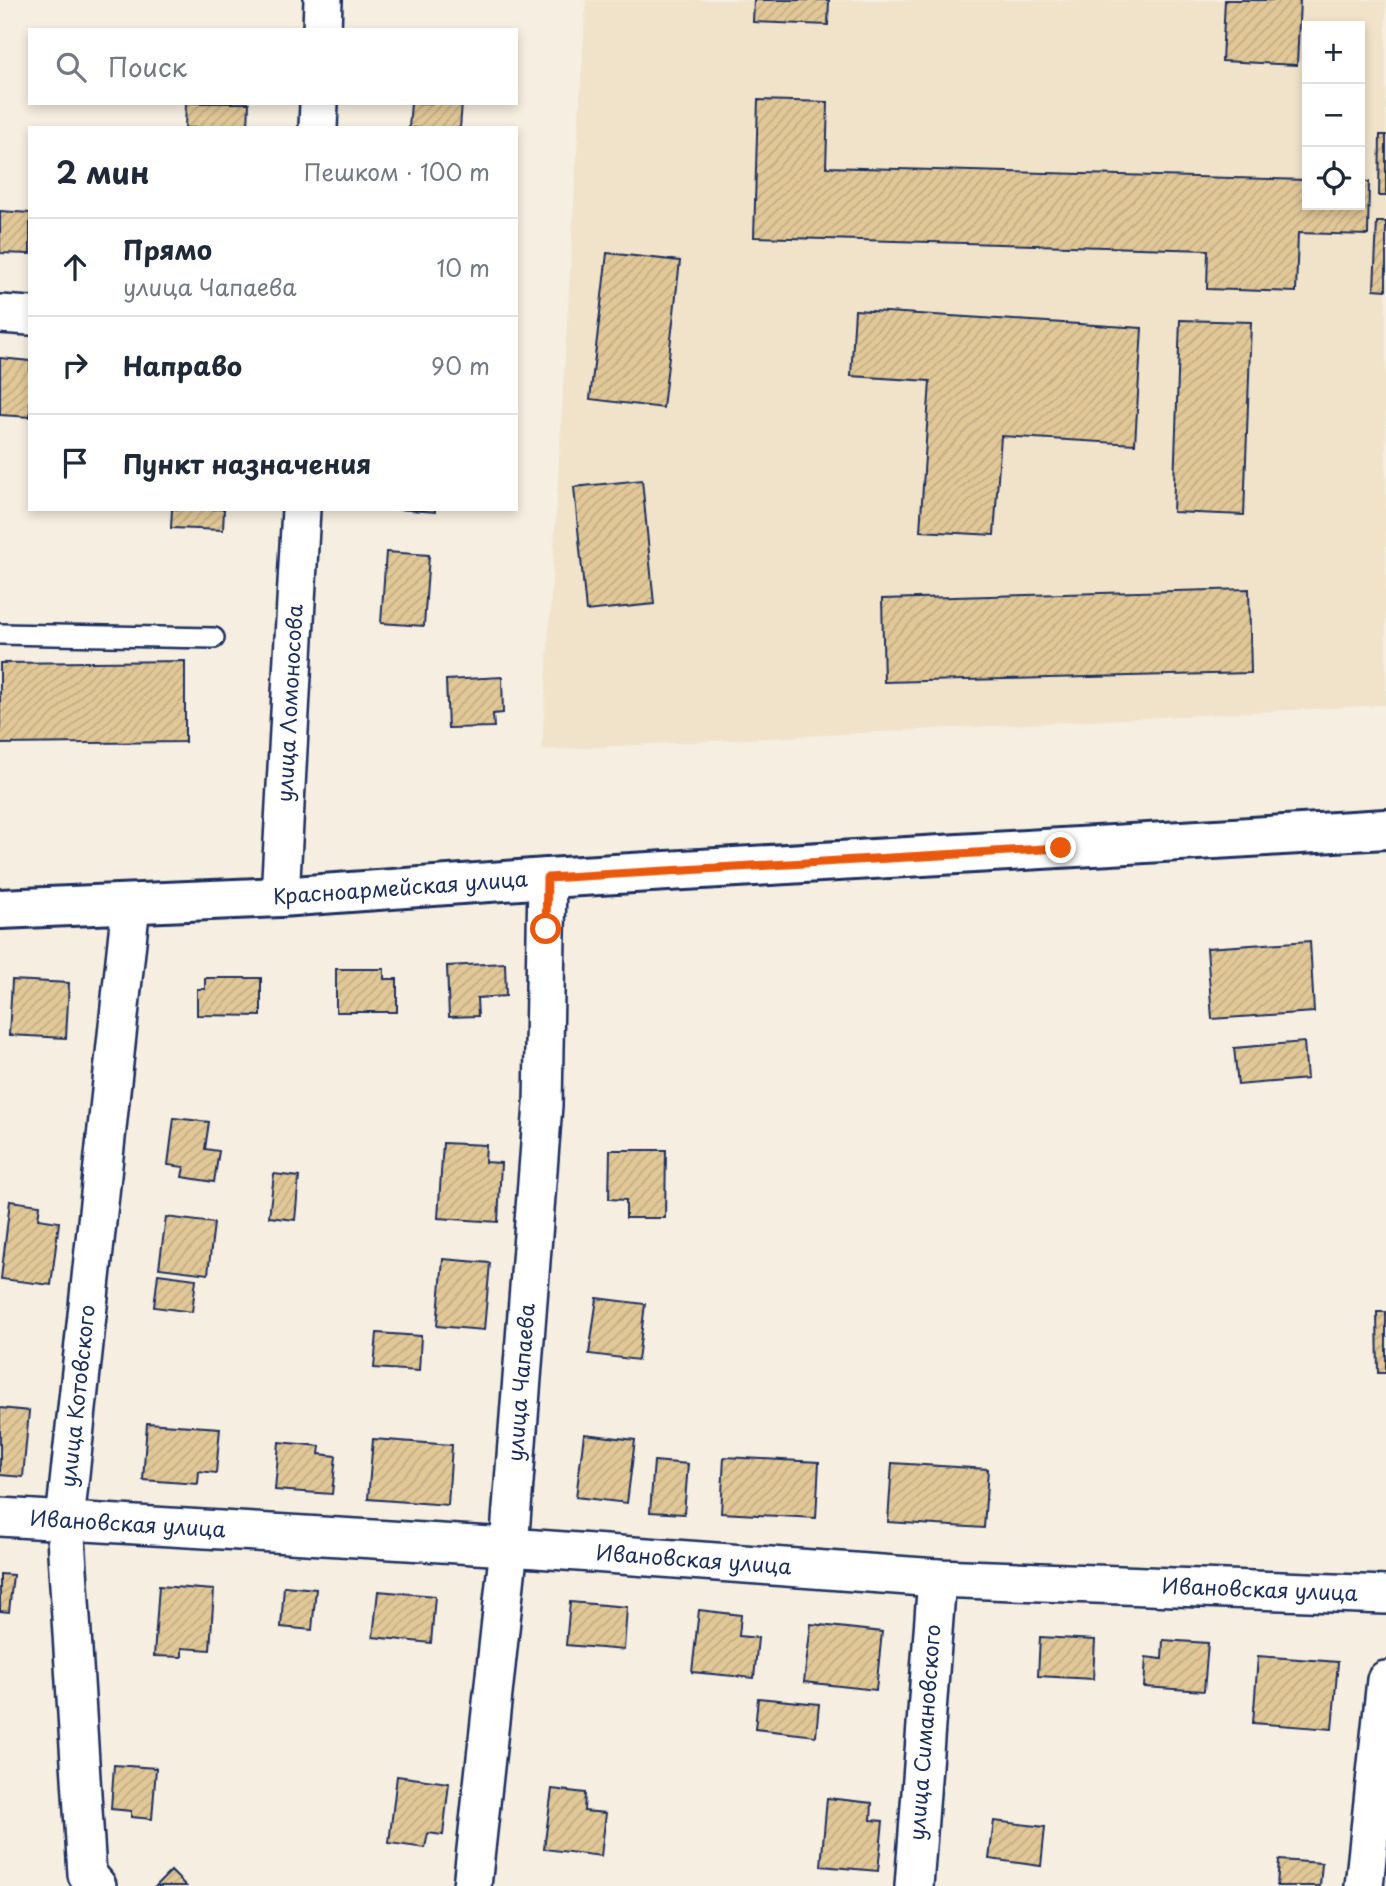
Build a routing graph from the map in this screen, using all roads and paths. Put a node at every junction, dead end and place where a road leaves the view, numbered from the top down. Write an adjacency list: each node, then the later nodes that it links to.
1 (323, 0): 2 (street)
2 (321, 28)
3 (319, 105): 4 (street)
4 (318, 126)
5 (0, 314): 6 (street)
6 (28, 316)
7 (301, 511): 12 (street, улица Ломоносова)
8 (0, 634): 9 (lane)
9 (214, 638)
10 (1386, 829): 11 (street, Красноармейская улица)
11 (547, 878): 12 (street, Красноармейская улица); 17 (street, улица Чапаева)
12 (280, 897): 13 (street, Красноармейская улица)
13 (131, 904): 14 (street, Красноармейская улица); 16 (street, улица Котовского)
14 (0, 909)
15 (0, 1517): 16 (street, Ивановская улица)
16 (65, 1521): 17 (street, Ивановская улица); 21 (street, улица Котовского)
17 (509, 1547): 18 (street, Ивановская улица); 22 (street, улица Чапаева)
18 (937, 1578): 19 (street, Ивановская улица); 23 (street, улица Симановского)
19 (1386, 1595)
20 (1386, 1680): 24 (street)
21 (97, 1886)
22 (472, 1886)
23 (914, 1886)
24 (1364, 1886)

